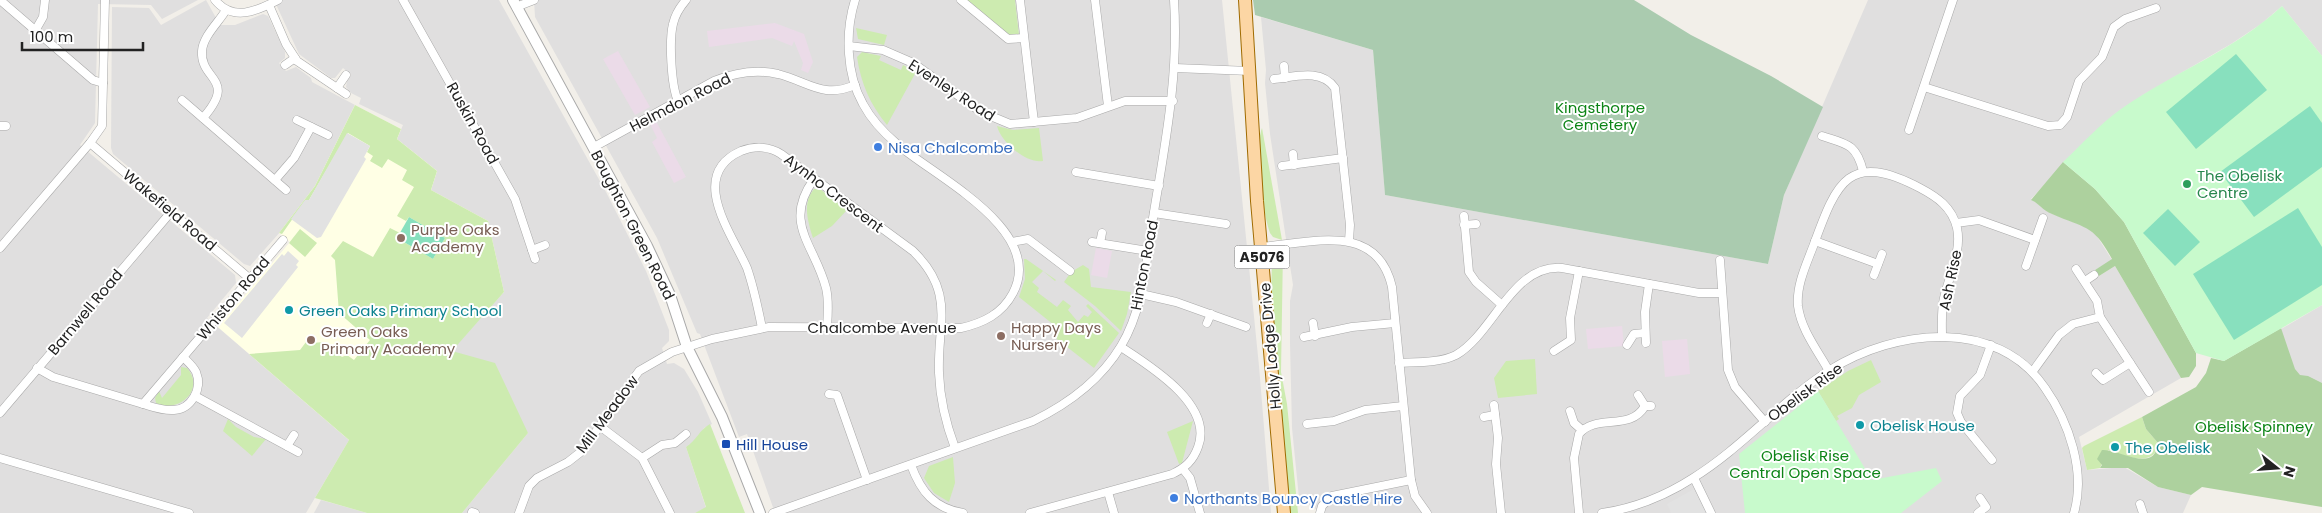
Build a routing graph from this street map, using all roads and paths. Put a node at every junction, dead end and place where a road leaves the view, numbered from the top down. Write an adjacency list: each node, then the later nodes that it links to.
1 (0, 0): 20 (street)
2 (45, 0): 20 (street)
3 (104, 0): 31 (street)
4 (215, 0): 19 (street)
5 (278, 0): 17 (street)
6 (403, 0): 76 (street, Ruskin Road)
7 (534, 0): 16 (street)
8 (686, 0): 37 (street)
9 (961, 0): 21 (street)
10 (1020, 0): 21 (street)
11 (1095, 0): 39 (street)
12 (1174, 0): 26 (street, Hinton Road)
13 (1245, 0): 27 (main road, Holly Lodge Drive / A5076)
14 (1953, 0): 33 (street)
15 (852, 1): 22 (street, Chalcombe Avenue)
16 (515, 3): 48 (street, Boughton Green Road)
17 (269, 5): 19 (street); 23 (street)
18 (2156, 8): 33 (street)
19 (226, 10): 40 (street)
20 (35, 31): 31 (street)
21 (1024, 38): 42 (street)
22 (849, 46): 32 (street, Chalcombe Avenue); 42 (street, Evenley Road)
23 (297, 61): 24 (street); 34 (street)
24 (285, 65)
25 (1284, 66): 29 (street)
26 (1175, 68): 27 (street); 38 (street, Hinton Road)
27 (1250, 71): 74 (main road, Holly Lodge Drive / A5076)
28 (346, 75): 34 (street)
29 (1285, 78): 30 (street); 50 (street)
30 (1274, 79)
31 (103, 82): 47 (street)
32 (855, 85): 37 (street, Helmdon Road); 72 (street, Chalcombe Avenue)
33 (1924, 87): 44 (street)
34 (337, 88): 35 (street)
35 (346, 94)
36 (182, 100): 40 (street)
37 (678, 101): 48 (street, Helmdon Road)
38 (1173, 101): 39 (street, Evenley Road); 57 (street, Hinton Road)
39 (1108, 106): 42 (street, Evenley Road)
40 (203, 118): 55 (street)
41 (297, 120): 43 (street)
42 (1034, 122)
43 (311, 127): 45 (street); 55 (street)
44 (1909, 130)
45 (328, 135)
46 (1822, 136): 53 (street)
47 (90, 143): 59 (street, Wakefield Road); 75 (street)
48 (594, 147): 110 (street, Boughton Green Road)
49 (1293, 154): 51 (street)
50 (1343, 158): 51 (street); 70 (street)
51 (1294, 165): 52 (street)
52 (1282, 166)
53 (1863, 171): 63 (street); 71 (street)
54 (1076, 172): 57 (street)
55 (275, 180): 58 (street)
56 (814, 180): 99 (street); 101 (street, Aynho Crescent); 102 (street, Aynho Crescent)
57 (1159, 186): 60 (street, Hinton Road)
58 (286, 190)
59 (171, 212): 88 (street, Wakefield Road); 116 (street, Barnwell Road)
60 (1154, 213): 64 (street); 77 (street, Hinton Road)
61 (1464, 216): 66 (street)
62 (2043, 218): 69 (street)
63 (1956, 223): 69 (street); 105 (street, Ash Rise)
64 (1226, 224)
65 (1476, 224): 66 (street)
66 (1464, 225): 93 (street)
67 (1102, 233): 77 (street)
68 (283, 240): 88 (street, Whiston Road)
69 (2035, 240): 82 (street)
70 (1349, 241): 74 (street); 96 (street)
71 (1815, 241): 81 (street); 117 (street)
72 (1012, 242): 84 (street); 102 (street, Chalcombe Avenue)
73 (545, 246): 76 (street)
74 (1261, 247): 161 (main road, Holly Lodge Drive / A5076)
75 (0, 248)
76 (532, 250): 79 (street, Ruskin Road)
77 (1148, 251): 92 (street, Hinton Road)
78 (1882, 254): 81 (street)
79 (535, 259)
80 (1720, 260): 91 (street)
81 (1878, 264): 86 (street)
82 (2026, 266)
83 (2076, 269): 89 (street)
84 (1070, 271)
85 (1578, 271): 90 (street); 93 (street); 112 (street)
86 (1874, 275)
87 (2094, 275): 89 (street)
88 (249, 278): 113 (street, Whiston Road)
89 (2085, 281): 95 (street)
90 (1649, 284): 91 (street); 103 (street)
91 (1722, 293): 132 (street)
92 (1141, 294): 94 (street); 111 (street, Hinton Road)
93 (1502, 305): 114 (street)
94 (1211, 314): 97 (street); 100 (street)
95 (2100, 317): 115 (street); 118 (street)
96 (1395, 322): 104 (street); 114 (street)
97 (1208, 323)
98 (1314, 323): 104 (street)
99 (827, 327): 101 (street, Chalcombe Avenue); 102 (street, Chalcombe Avenue)
100 (1246, 327)
101 (762, 328): 110 (street, Chalcombe Avenue)
102 (942, 329): 138 (street, Aynho Crescent)
103 (1645, 333): 107 (street); 108 (street)
104 (1315, 336): 106 (street)
105 (1942, 336): 109 (street, Obelisk Rise); 117 (street, Obelisk Rise)
106 (1304, 337)
107 (1646, 343)
108 (1627, 345)
109 (1991, 345): 118 (street, Obelisk Rise); 142 (street)
110 (687, 347): 133 (street, Mill Meadow); 155 (street, Boughton Green Road)
111 (1121, 347): 138 (street, Hinton Road); 144 (street)
112 (1554, 351)
113 (183, 357): 123 (street); 124 (street, Whiston Road)
114 (1399, 363): 126 (street)
115 (2130, 363): 119 (street); 120 (street)
116 (38, 368): 124 (street); 128 (street, Barnwell Road)
117 (1829, 371): 132 (street, Obelisk Rise)
118 (2033, 371): 169 (street, Obelisk Rise)
119 (2096, 373)
120 (2149, 392)
121 (829, 394): 146 (street)
122 (1638, 395): 134 (street)
123 (195, 396): 124 (street); 137 (street)
124 (143, 404)
125 (1494, 405): 129 (street)
126 (1403, 406): 131 (street); 147 (street)
127 (1570, 411): 134 (street)
128 (0, 413)
129 (1495, 415): 130 (street); 164 (street)
130 (1484, 417)
131 (1311, 421)
132 (1765, 422): 145 (street, Obelisk Rise)
133 (600, 427): 141 (street); 153 (street, Mill Meadow)
134 (1582, 430): 165 (street)
135 (686, 434): 141 (street)
136 (294, 435): 137 (street)
137 (287, 446): 139 (street)
138 (955, 448): 143 (street, Hinton Road)
139 (298, 452)
140 (0, 458): 152 (street)
141 (642, 458): 154 (street)
142 (1992, 460)
143 (911, 465): 146 (street, Hinton Road); 157 (street)
144 (1183, 469): 148 (street); 160 (street)
145 (1694, 478): 151 (street, Obelisk Rise); 167 (street)
146 (867, 480): 156 (street, Hinton Road)
147 (1411, 480): 162 (street); 163 (street)
148 (1108, 492): 158 (street); 159 (street)
149 (1980, 498): 168 (street)
150 (2140, 504): 170 (street)
151 (1628, 510): 166 (street, Obelisk Rise)
152 (189, 513)
153 (519, 513)
154 (670, 513)
155 (760, 513)
156 (773, 513)
157 (959, 513)
158 (1030, 513)
159 (1114, 513)
160 (1200, 513)
161 (1284, 513)
162 (1320, 513)
163 (1427, 513)
164 (1501, 513)
165 (1579, 513)
166 (1602, 513)
167 (1711, 513)
168 (1978, 513)
169 (2074, 513)
170 (2143, 513)

